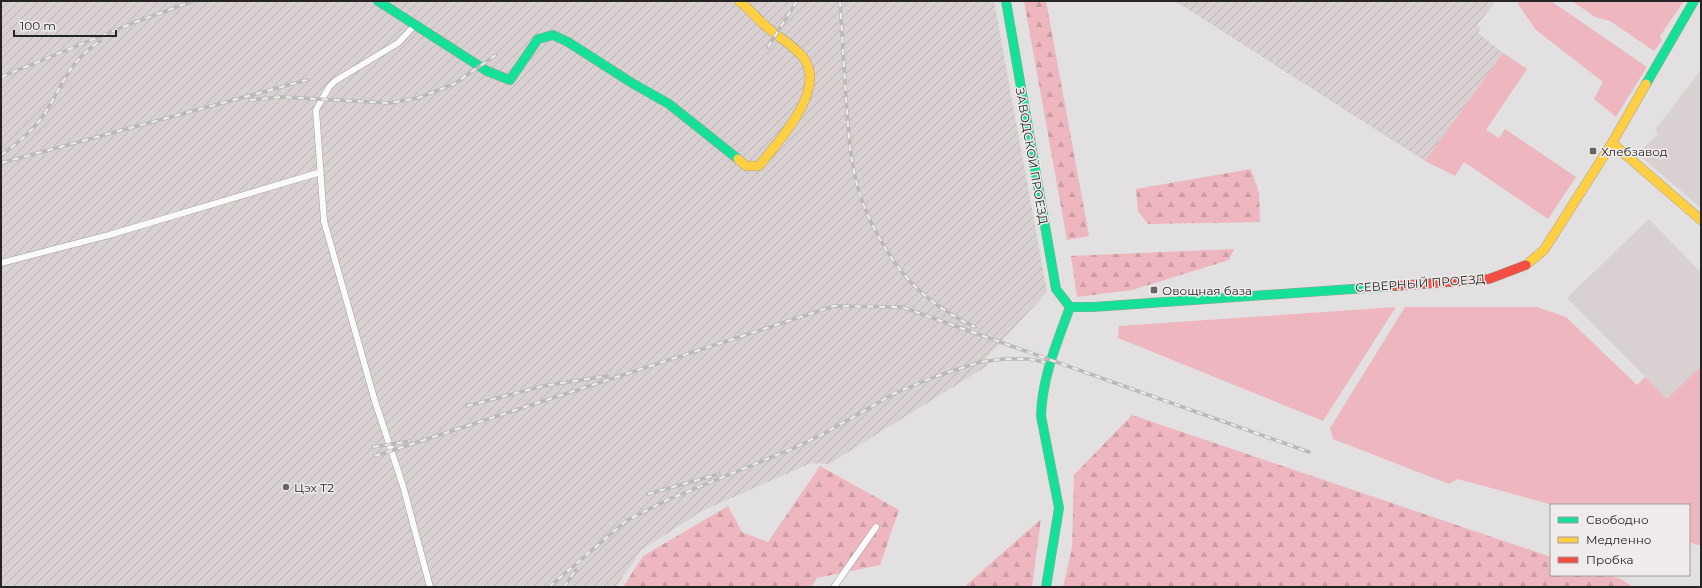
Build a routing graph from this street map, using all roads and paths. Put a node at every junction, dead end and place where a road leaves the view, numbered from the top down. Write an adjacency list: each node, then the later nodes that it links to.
1 (378, 1): 5 (street)
2 (739, 1): 5 (street)
3 (1006, 1): 10 (street, ЗАВОДСКОЙ ПРОЕЗД)
4 (1694, 1): 6 (street, СЕВЕРНЫЙ ПРОЕЗД)
5 (415, 25): 7 (street)
6 (1612, 143): 8 (street); 10 (street, СЕВЕРНЫЙ ПРОЕЗД)
7 (321, 172): 9 (street); 12 (street)
8 (1701, 220)
9 (1, 263)
10 (1070, 307): 14 (street)
11 (876, 527): 13 (street)
12 (430, 587)
13 (834, 587)
14 (1046, 587)

